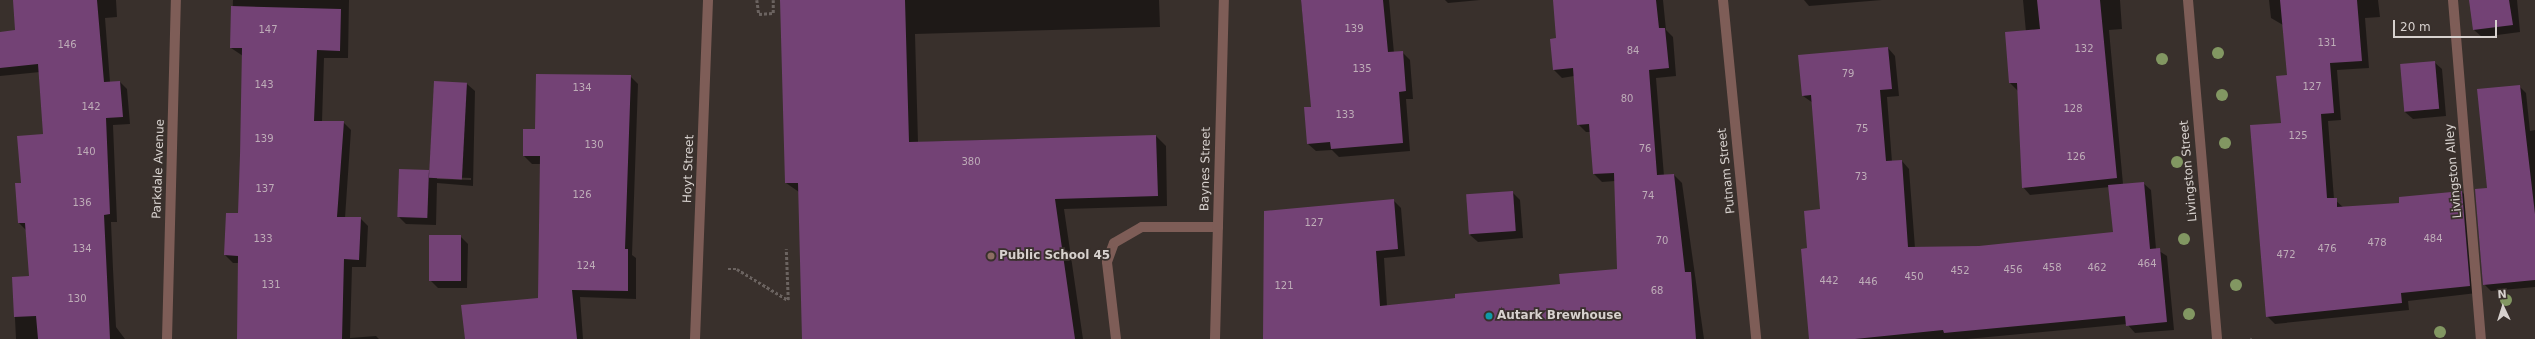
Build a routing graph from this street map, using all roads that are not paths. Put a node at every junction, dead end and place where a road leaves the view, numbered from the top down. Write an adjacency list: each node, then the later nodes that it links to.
1 (176, 0): 8 (street, Parkdale Avenue)
2 (708, 0): 9 (street, Hoyt Street)
3 (1224, 0): 7 (street, Baynes Street)
4 (1724, 0): 12 (street, Putnam Street)
5 (2188, 0): 13 (street, Livingston Street)
6 (2453, 0): 14 (street, Livingston Alley)
7 (1218, 227): 10 (street); 11 (street, Baynes Street)
8 (167, 339)
9 (695, 339)
10 (1116, 339)
11 (1215, 339)
12 (1756, 339)
13 (2217, 339)
14 (2481, 339)

